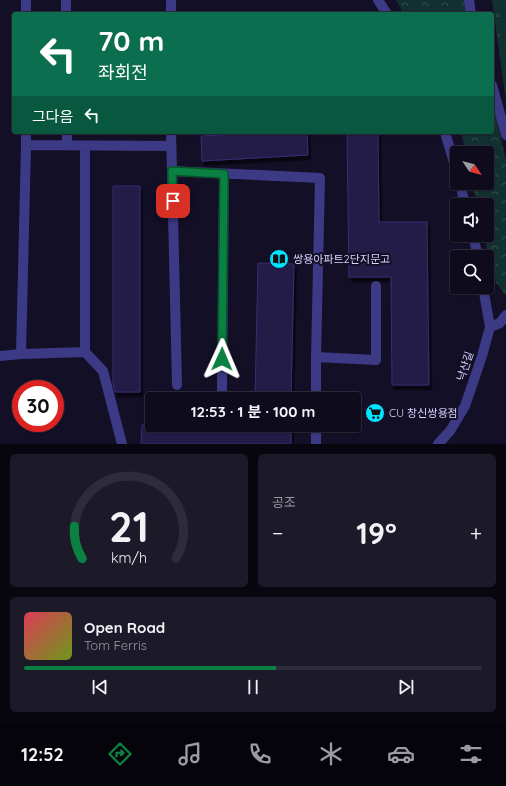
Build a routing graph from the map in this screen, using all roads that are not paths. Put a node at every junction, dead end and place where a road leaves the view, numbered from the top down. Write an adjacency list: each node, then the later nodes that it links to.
1 (26, 0): 6 (street)
2 (66, 0): 7 (street)
3 (171, 0): 8 (street)
4 (378, 0): 9 (street)
5 (470, 0): 10 (street)
6 (26, 12)
7 (66, 12)
8 (171, 12)
9 (386, 12)
10 (472, 12)
11 (494, 93): 16 (street)
12 (26, 134): 17 (street)
13 (67, 134): 18 (street)
14 (171, 134): 20 (street)
15 (446, 134): 21 (street)
16 (506, 136)
17 (26, 145): 18 (street); 29 (street)
18 (67, 146): 19 (street)
19 (86, 146): 20 (street); 28 (street)
20 (171, 146): 22 (street)
21 (450, 149)
22 (172, 171): 23 (street); 32 (street)
23 (224, 174): 31 (street); 33 (street)
24 (376, 286): 31 (street)
25 (484, 294): 27 (street, 낙산길)
26 (506, 315): 27 (street)
27 (490, 327): 38 (street, 낙산길)
28 (85, 352): 29 (street); 36 (street)
29 (21, 354): 30 (street)
30 (0, 356)
31 (316, 357): 34 (street)
32 (177, 385)
33 (222, 390)
34 (316, 392)
35 (316, 432): 37 (street)
36 (122, 444)
37 (316, 444)
38 (438, 444)

